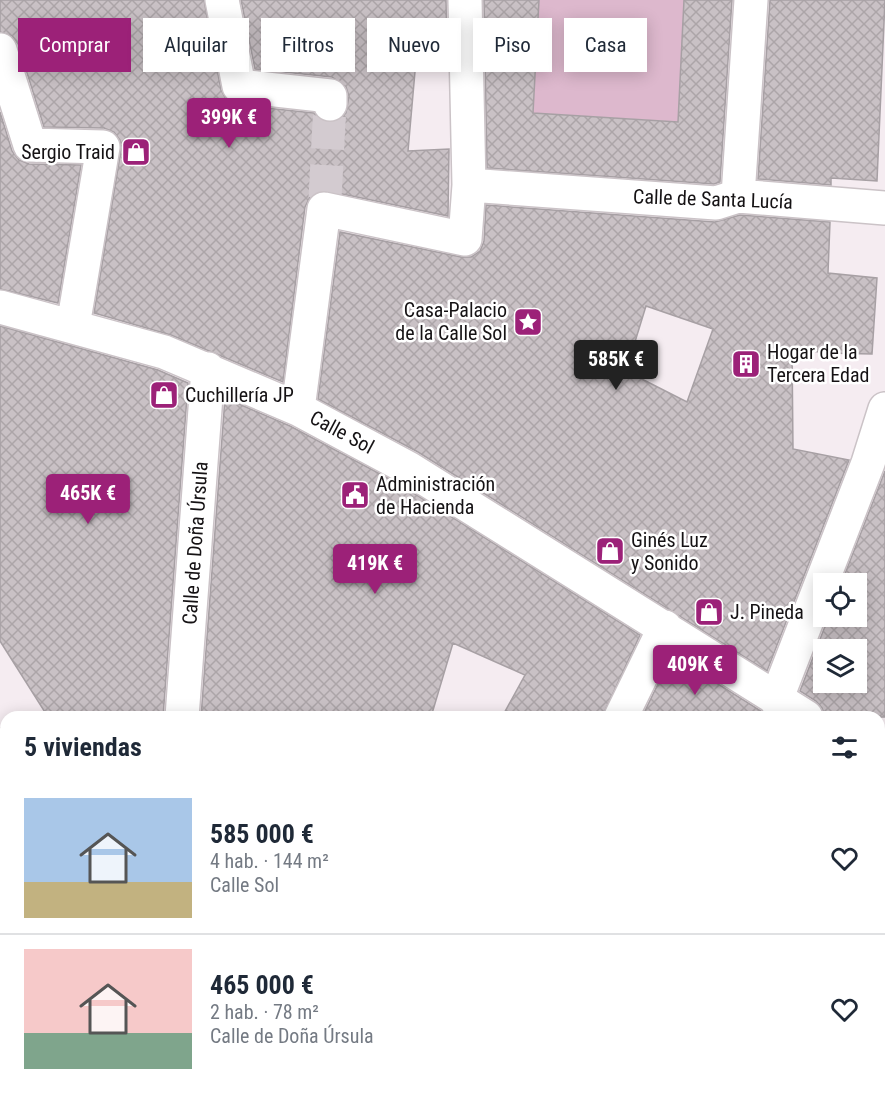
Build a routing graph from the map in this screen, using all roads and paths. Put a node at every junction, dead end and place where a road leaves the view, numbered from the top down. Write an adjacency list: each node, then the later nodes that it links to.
1 (222, 0): 5 (street)
2 (465, 0): 6 (street)
3 (751, 0): 7 (street)
4 (0, 50): 10 (street)
5 (330, 104)
6 (469, 185): 7 (street, Calle de Santa Lucía); 12 (street)
7 (738, 196): 8 (street, Calle de Santa Lucía)
8 (885, 208)
9 (0, 307): 10 (street, Calle Sol)
10 (73, 326): 11 (street, Calle Sol)
11 (208, 369): 12 (street, Calle Sol); 16 (street, Calle de Doña Úrsula)
12 (298, 409): 14 (street, Calle Sol)
13 (885, 409): 15 (street)
14 (665, 627): 15 (street, Calle Sol); 17 (street)
15 (776, 700): 18 (street, Calle Sol)
16 (182, 711)
17 (624, 711)
18 (795, 711)

